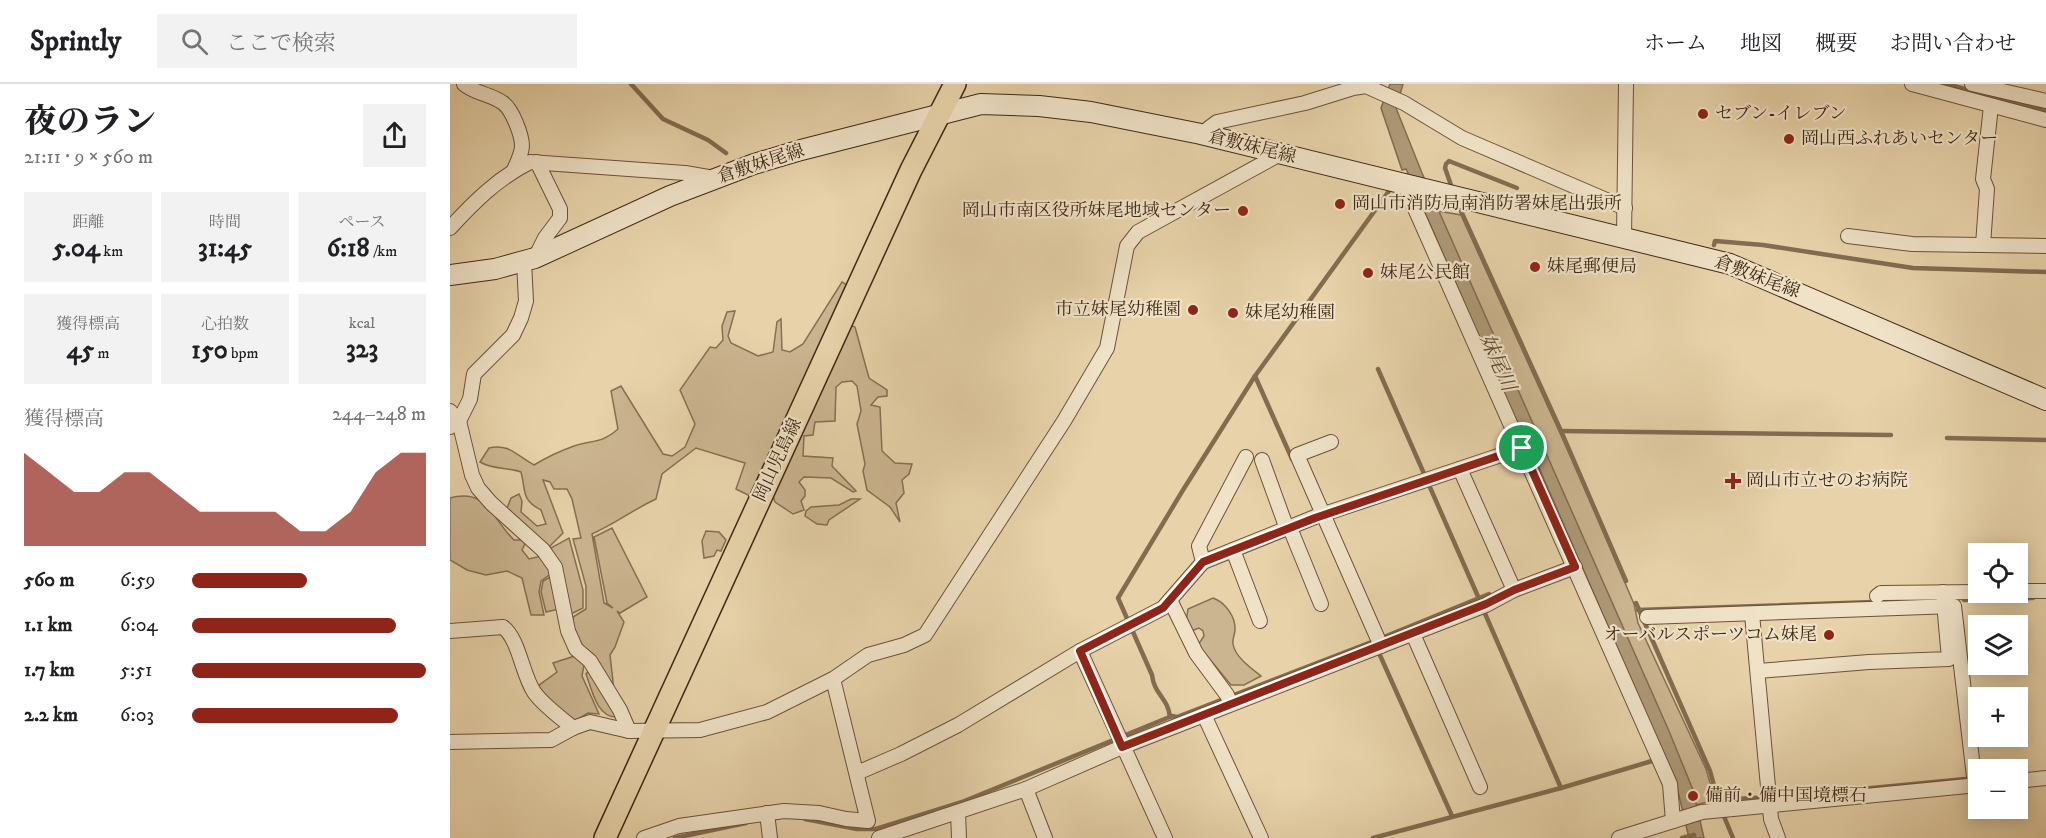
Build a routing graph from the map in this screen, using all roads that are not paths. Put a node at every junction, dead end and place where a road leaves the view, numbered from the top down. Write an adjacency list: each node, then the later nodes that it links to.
1 (464, 84): 13 (street)
2 (955, 84): 8 (main road, 岡山児島線)
3 (1626, 84): 16 (street)
4 (1912, 84): 7 (street)
5 (1972, 84): 6 (street)
6 (2046, 100)
7 (1991, 106): 9 (street); 20 (street)
8 (940, 115): 10 (main road, 倉敷妹尾線); 14 (main road, 倉敷妹尾線); 58 (main road, 岡山児島線)
9 (2046, 120)
10 (1201, 134): 11 (main road, 倉敷妹尾線); 16 (street)
11 (1280, 154): 15 (main road, 倉敷妹尾線); 53 (street)
12 (537, 162): 13 (street); 14 (street); 22 (street)
13 (514, 170): 17 (street)
14 (716, 178): 22 (main road, 倉敷妹尾線)
15 (1407, 184): 19 (main road, 倉敷妹尾線); 27 (street)
16 (1625, 208): 19 (street)
17 (450, 228)
18 (1848, 236): 20 (street)
19 (1624, 238): 24 (main road, 倉敷妹尾線)
20 (1983, 245): 21 (street)
21 (2046, 246)
22 (530, 260): 23 (main road, 倉敷妹尾線); 25 (street)
23 (450, 275)
24 (2046, 400)
25 (453, 420): 57 (street)
26 (1331, 442): 31 (street)
27 (1522, 448): 30 (street); 35 (street)
28 (1246, 457): 34 (street)
29 (1262, 460): 32 (street)
30 (1460, 469): 31 (street); 36 (street)
31 (1324, 514): 32 (street); 50 (street)
32 (1288, 528): 33 (street); 44 (street)
33 (1233, 550): 34 (street); 47 (street)
34 (1203, 562): 42 (street)
35 (1575, 567): 36 (street); 71 (street)
36 (1514, 590): 49 (street)
37 (2028, 591): 38 (street)
38 (2046, 591)
39 (1968, 594): 41 (street)
40 (1877, 596): 43 (street)
41 (1948, 599): 43 (street); 52 (street); 61 (street)
42 (1170, 600): 51 (street); 54 (street)
43 (1892, 600): 45 (street)
44 (1321, 604)
45 (1752, 614): 46 (street); 52 (street)
46 (1647, 617)
47 (1260, 621)
48 (450, 631): 56 (street)
49 (1413, 634): 50 (street); 66 (street)
50 (1379, 642): 54 (street)
51 (1080, 651): 60 (street); 62 (street)
52 (1758, 670): 68 (street)
53 (832, 679): 58 (street); 62 (street)
54 (1229, 700): 55 (street)
55 (1204, 715): 60 (street); 78 (street)
56 (573, 728): 57 (street); 59 (street)
57 (629, 731): 58 (street)
58 (654, 732): 73 (main road, 岡山児島線)
59 (450, 742)
60 (1120, 742): 67 (street); 77 (street)
61 (1973, 759)
62 (857, 773): 72 (street)
63 (2046, 778): 64 (street)
64 (2028, 780)
65 (1968, 786): 68 (street)
66 (1480, 787)
67 (1026, 789): 69 (street); 76 (street)
68 (1769, 800): 71 (street); 80 (street)
69 (958, 812): 72 (street); 75 (street)
70 (768, 822): 72 (street); 74 (street)
71 (1671, 826): 79 (street)
72 (875, 833)
73 (605, 838)
74 (644, 838)
75 (959, 838)
76 (1045, 838)
77 (1165, 838)
78 (1261, 838)
79 (1619, 838)
80 (1778, 838)

